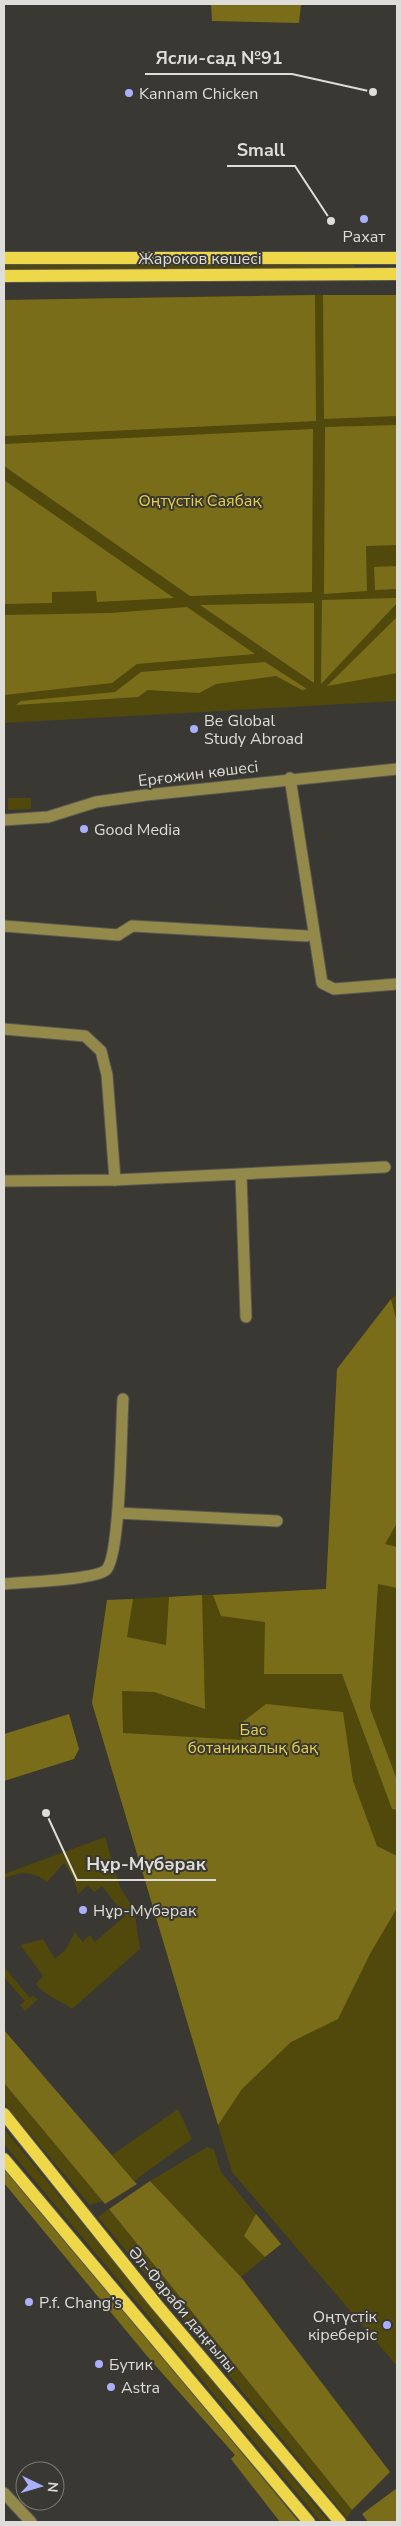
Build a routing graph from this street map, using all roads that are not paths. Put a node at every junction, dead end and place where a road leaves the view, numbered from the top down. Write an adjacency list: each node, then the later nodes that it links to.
1 (4, 258): 2 (main road, Жароков көшесі)
2 (361, 258): 3 (main road, Жароков көшесі); 4 (main road)
3 (397, 258)
4 (361, 274): 5 (main road, Жароков көшесі); 6 (main road, Жароков көшесі)
5 (397, 274)
6 (4, 276)
7 (397, 769): 8 (street, Ерғожин көшесі)
8 (290, 778): 9 (street, Ерғожин көшесі); 12 (street)
9 (4, 820)
10 (4, 926): 11 (street)
11 (307, 936)
12 (397, 984)
13 (4, 1029): 16 (street)
14 (385, 1167): 15 (street)
15 (241, 1175): 16 (street); 18 (street)
16 (115, 1180): 17 (street)
17 (4, 1181)
18 (246, 1317)
19 (122, 1399): 20 (street)
20 (118, 1513): 21 (street); 22 (street)
21 (277, 1521)
22 (4, 1584)
23 (4, 2114): 28 (main road, Әл-Фараби даңғылы)
24 (4, 2159): 27 (main road)
25 (4, 2493): 26 (street)
26 (31, 2522)
27 (310, 2522)
28 (340, 2522)

